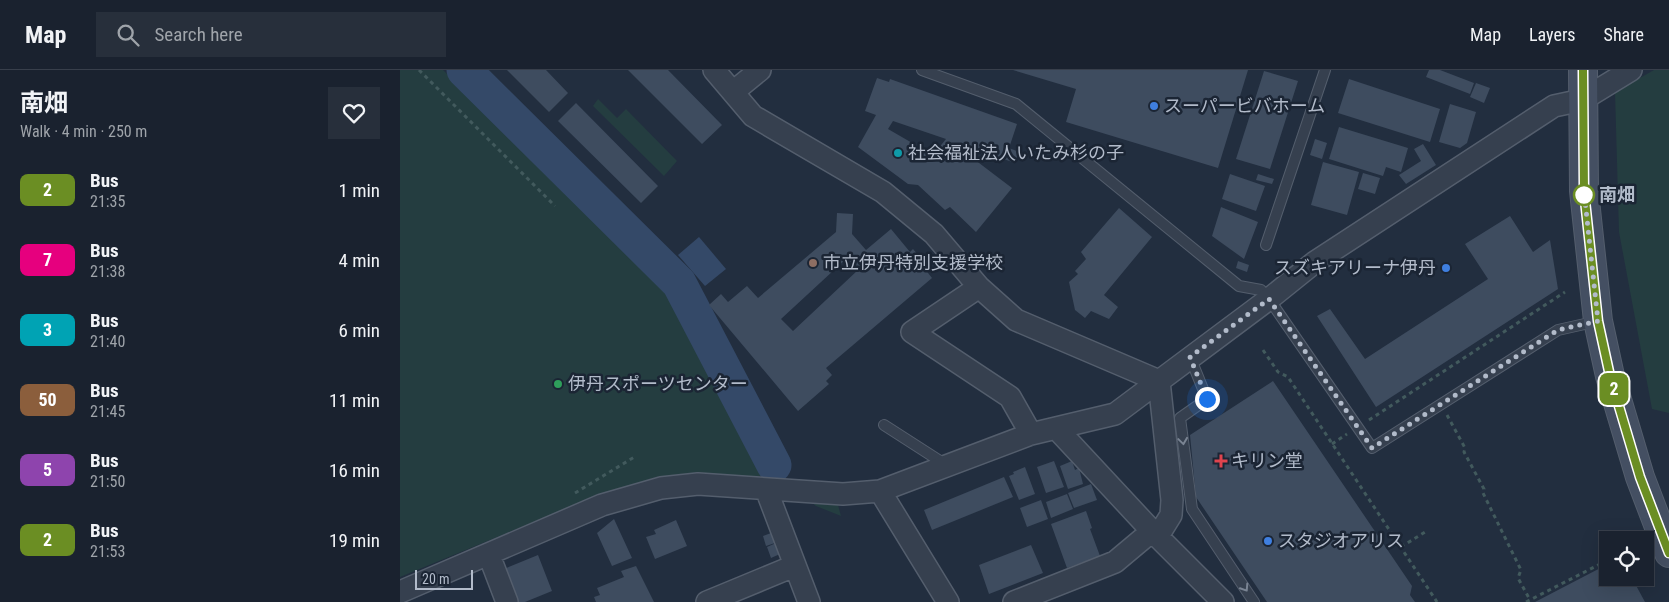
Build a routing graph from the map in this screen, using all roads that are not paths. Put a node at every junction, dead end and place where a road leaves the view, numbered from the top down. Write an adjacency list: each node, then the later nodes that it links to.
1 (714, 70): 7 (street)
2 (760, 70): 7 (street)
3 (922, 70): 11 (lane)
4 (1325, 70): 9 (lane)
5 (1583, 70): 8 (main road)
6 (1631, 70): 8 (street)
7 (733, 92): 10 (street)
8 (1582, 100): 11 (street); 12 (main road)
9 (1266, 245)
10 (979, 287): 14 (street); 17 (street)
11 (1269, 299): 12 (lane); 13 (street)
12 (1598, 321): 21 (main road)
13 (1190, 357): 14 (street); 33 (lane, one-way to 33)
14 (1159, 381): 16 (street); 22 (street)
15 (884, 425): 18 (lane)
16 (1056, 428): 17 (street); 22 (street)
17 (1031, 434): 18 (street)
18 (944, 467): 20 (street)
19 (766, 489): 20 (street); 24 (street); 25 (street)
20 (880, 492): 30 (street)
21 (1662, 516): 23 (main road)
22 (1155, 533): 31 (street); 32 (street)
23 (1669, 553)
24 (489, 555): 26 (street); 27 (street)
25 (794, 566): 28 (street); 29 (street)
26 (400, 592)
27 (507, 602)
28 (707, 602)
29 (808, 602)
30 (948, 602)
31 (1014, 602)
32 (1223, 602)
33 (1254, 602)

